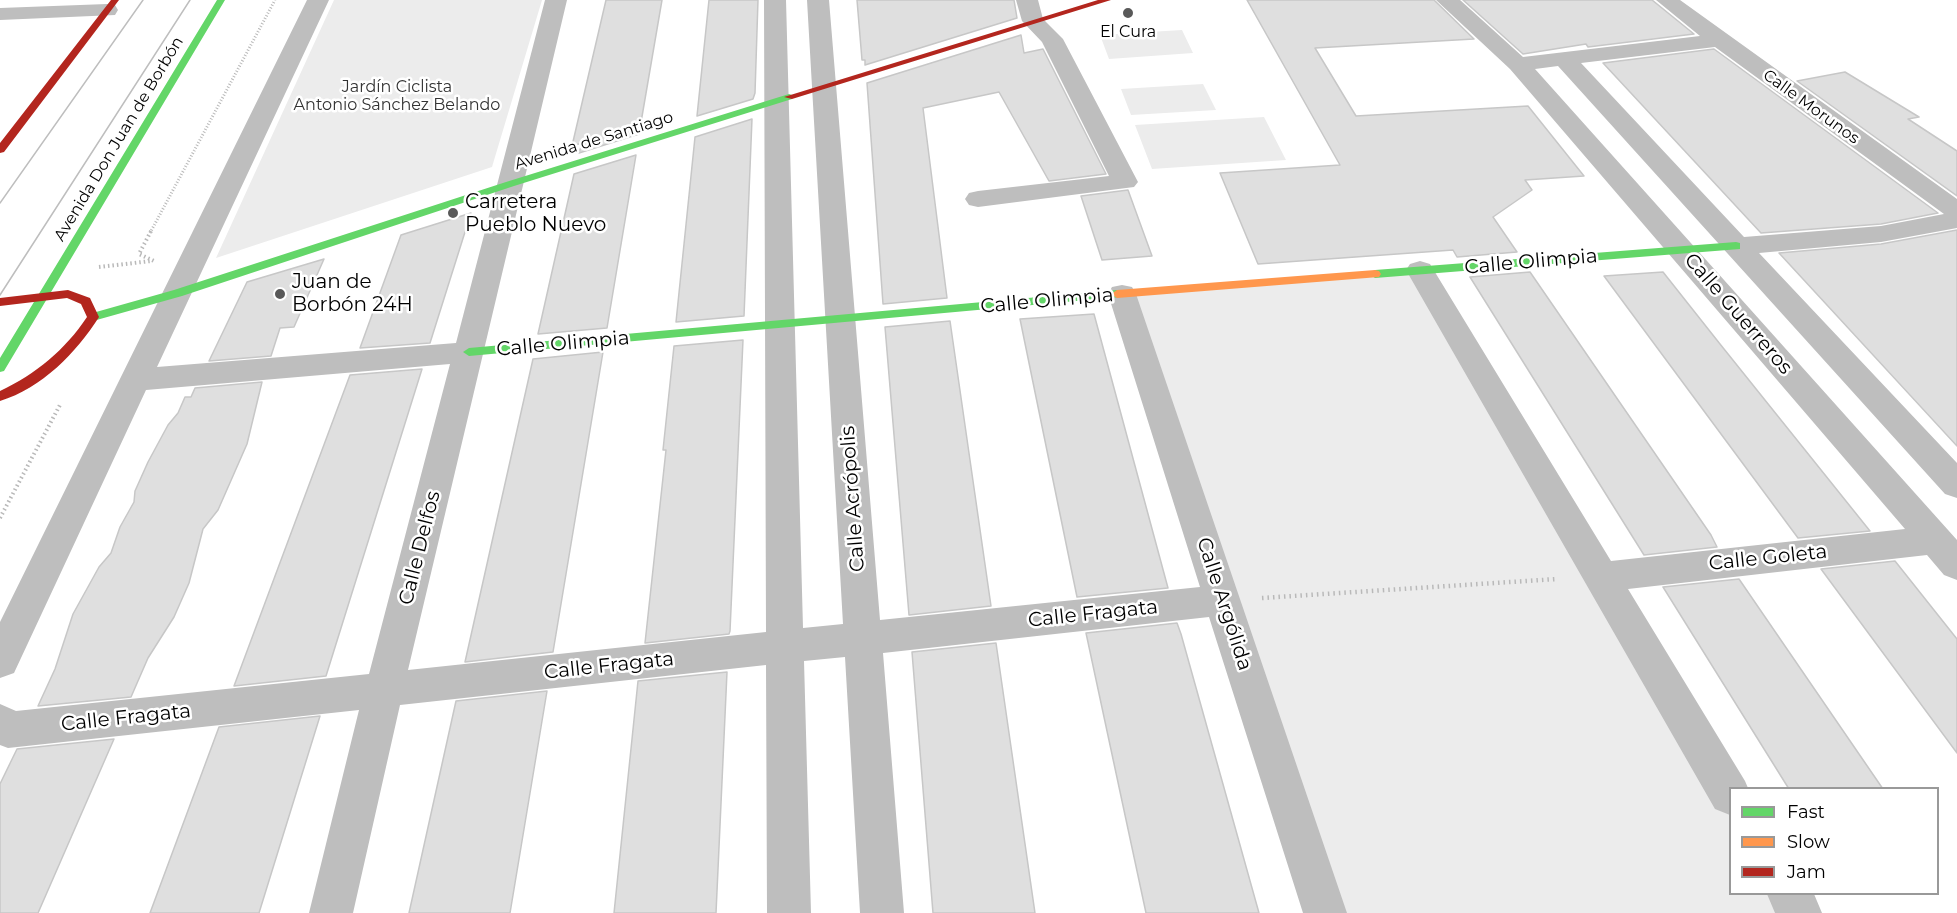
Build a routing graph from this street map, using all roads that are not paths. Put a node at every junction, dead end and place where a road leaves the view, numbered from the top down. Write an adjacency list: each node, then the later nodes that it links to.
1 (221, 0): 27 (street, Avenida Don Juan de Borbón)
2 (318, 0): 26 (street)
3 (556, 0): 18 (street, Calle Delfos)
4 (775, 0): 16 (street)
5 (818, 0): 15 (street, Calle Acrópolis)
6 (1107, 0): 10 (street, Avenida de Santiago)
7 (1447, 0): 14 (street, Calle Guerreros)
8 (1668, 0): 12 (street, Calle Morunos)
9 (111, 5): 11 (street); 17 (street)
10 (1030, 10): 15 (street, Avenida de Santiago); 19 (street)
11 (0, 14)
12 (1719, 40): 13 (street); 20 (street, Calle Morunos)
13 (1564, 59): 14 (street); 22 (street)
14 (1518, 64): 23 (street, Calle Guerreros)
15 (824, 85): 16 (street, Avenida de Santiago); 30 (street, Calle Acrópolis)
16 (777, 101): 18 (street, Avenida de Santiago); 31 (street)
17 (0, 150)
18 (510, 184): 26 (street, Avenida de Santiago); 32 (street, Calle Delfos)
19 (978, 199)
20 (1957, 211)
21 (1957, 220): 22 (street, Calle Olimpia)
22 (1736, 246): 23 (street, Calle Olimpia); 36 (street)
23 (1682, 250): 24 (street, Calle Olimpia); 37 (street, Calle Guerreros)
24 (1420, 270): 25 (street, Calle Olimpia); 38 (street)
25 (1122, 294): 30 (street, Calle Olimpia); 39 (street, Calle Argólida)
26 (173, 295): 29 (street, Avenida de Santiago); 34 (street)
27 (45, 296): 28 (street); 29 (street); 33 (street, Avenida Don Juan de Borbón)
28 (0, 302)
29 (93, 316): 35 (street)
30 (840, 320): 31 (street, Calle Olimpia); 40 (street, Calle Acrópolis)
31 (780, 325): 32 (street, Calle Olimpia); 41 (street)
32 (469, 352): 34 (street, Calle Olimpia); 43 (street, Calle Delfos)
33 (0, 368)
34 (136, 380): 42 (street)
35 (0, 396)
36 (1957, 485)
37 (1946, 552): 38 (street, Calle Goleta)
38 (1601, 577): 45 (street)
39 (1222, 600): 40 (street, Calle Fragata); 50 (street, Calle Argólida)
40 (862, 639): 41 (street, Calle Fragata); 49 (street, Calle Acrópolis)
41 (785, 647): 43 (street, Calle Fragata); 48 (street)
42 (0, 661)
43 (384, 690): 44 (street, Calle Fragata); 47 (street, Calle Delfos)
44 (0, 722)
45 (1729, 792)
46 (1790, 895): 51 (street)
47 (331, 913)
48 (789, 913)
49 (882, 913)
50 (1325, 913)
51 (1800, 913)

